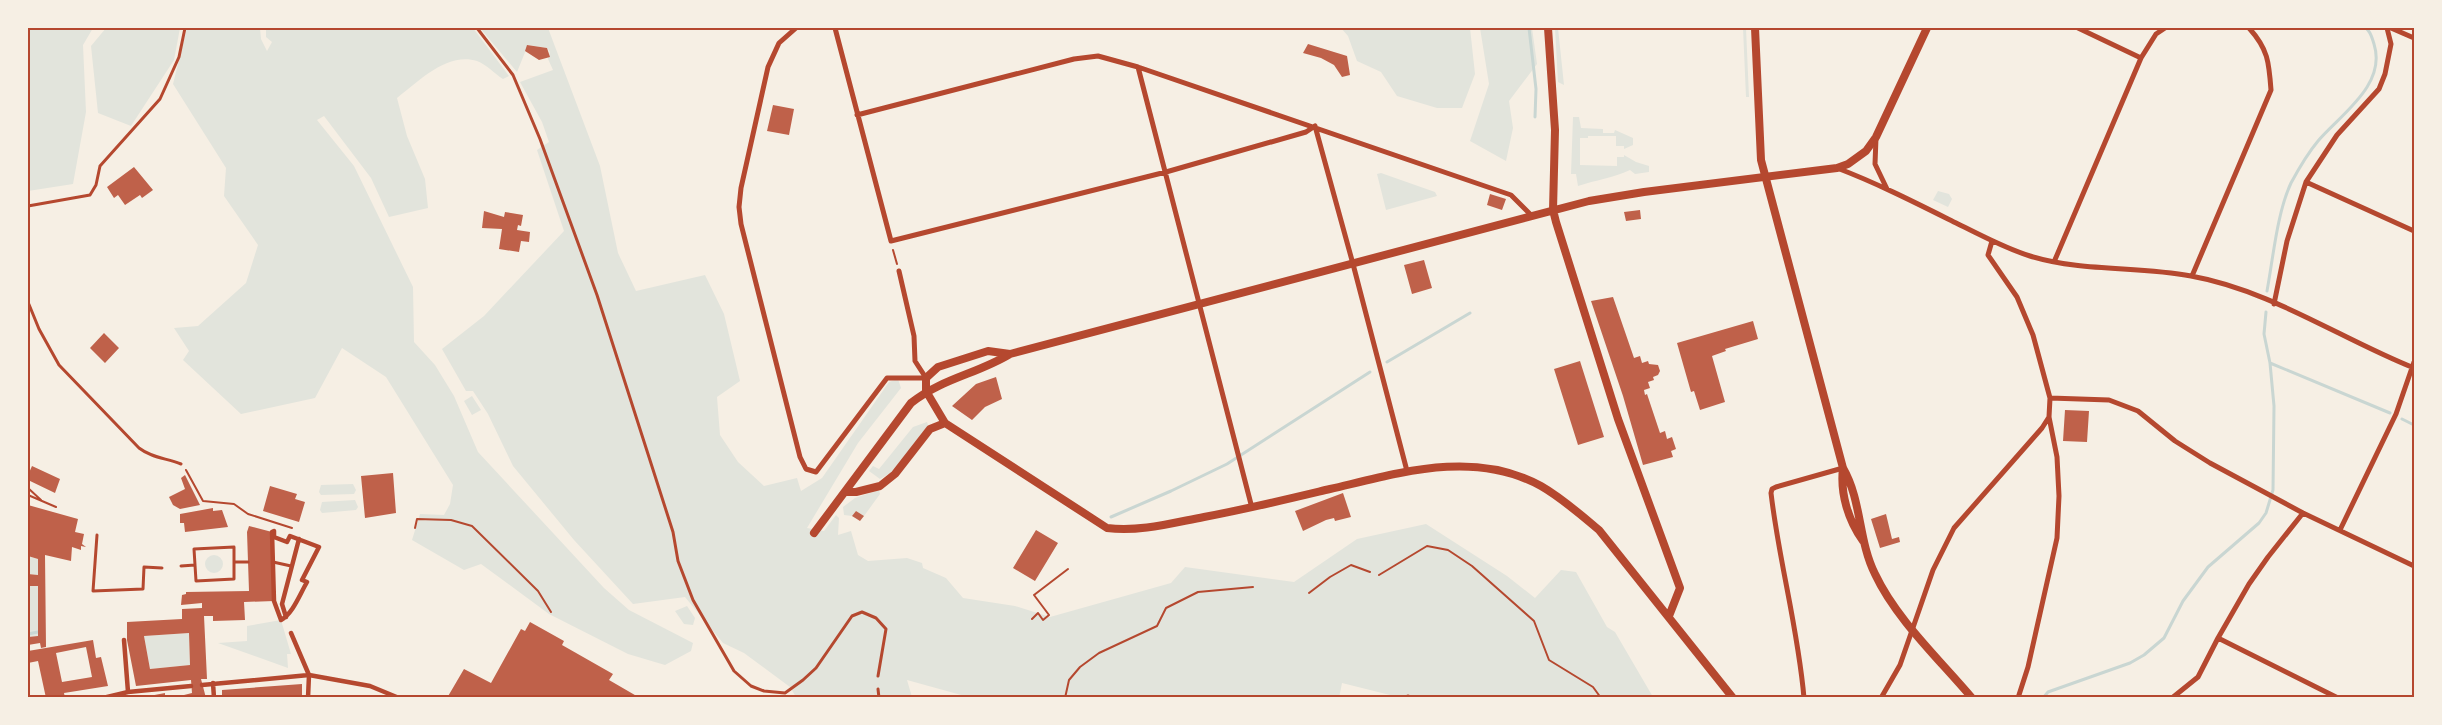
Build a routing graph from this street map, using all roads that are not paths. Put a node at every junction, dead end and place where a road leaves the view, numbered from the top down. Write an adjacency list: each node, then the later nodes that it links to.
1 (185, 28): 24 (lane)
2 (477, 28): 68 (lane)
3 (796, 28): 38 (street)
4 (834, 28): 16 (street)
5 (1548, 28): 25 (street)
6 (1755, 28): 21 (street)
7 (1928, 28): 18 (street)
8 (2078, 28): 14 (street)
9 (2165, 28): 14 (street)
10 (2249, 28): 32 (street)
11 (2387, 28): 22 (street)
12 (2391, 28): 13 (street)
13 (2414, 38)
14 (2141, 58): 29 (street)
15 (1138, 67): 16 (street); 17 (street); 20 (street)
16 (857, 116): 20 (street)
17 (1315, 126): 20 (street); 26 (street); 30 (street)
18 (1876, 137): 19 (street); 23 (street)
19 (1837, 168): 21 (street); 23 (street)
20 (1166, 172): 35 (street)
21 (1765, 177): 25 (street); 44 (street)
22 (2306, 182): 27 (street); 34 (street)
23 (1887, 189): 28 (street)
24 (28, 206)
25 (1553, 210): 26 (street); 61 (street)
26 (1532, 216): 30 (street)
27 (2414, 231)
28 (1992, 241): 29 (street); 40 (street)
29 (2054, 262): 32 (street)
30 (1353, 264): 35 (street); 45 (street)
31 (899, 272): 38 (street)
32 (2192, 276): 34 (street)
33 (28, 302): 43 (lane)
34 (2273, 303): 37 (street)
35 (1200, 304): 36 (street); 47 (street)
36 (1010, 354): 38 (street); 39 (street)
37 (2414, 366): 49 (street)
38 (926, 378): 39 (street)
39 (926, 391): 42 (street); 46 (street)
40 (2050, 398): 41 (street); 48 (street)
41 (2049, 417): 63 (street); 84 (street)
42 (945, 423): 46 (street); 47 (street)
43 (181, 464)
44 (1843, 468): 63 (street); 81 (street)
45 (1406, 471): 47 (street); 61 (street)
46 (845, 492): 50 (street)
47 (1252, 508)
48 (2303, 513): 49 (street); 65 (street)
49 (2340, 530): 59 (street)
50 (814, 533)
51 (97, 535): 60 (lane)
52 (299, 539): 55 (street); 58 (street); 62 (street)
53 (234, 562): 54 (lane); 56 (lane); 56 (lane)
54 (248, 562)
55 (273, 562): 58 (lane); 62 (street)
56 (195, 565): 57 (lane)
57 (181, 566)
58 (290, 566): 62 (street)
59 (2414, 566)
60 (162, 568)
61 (1669, 616): 80 (street)
62 (286, 617)
63 (1913, 628): 82 (street); 83 (street)
64 (291, 633): 67 (street)
65 (2218, 638): 74 (street); 86 (street)
66 (124, 640): 73 (street)
67 (309, 675): 69 (street); 77 (street); 78 (street)
68 (878, 676)
69 (213, 683): 70 (street); 76 (street)
70 (202, 685)
71 (191, 686): 73 (street)
72 (878, 689): 79 (lane)
73 (128, 692): 75 (street)
74 (2179, 696): 85 (street)
75 (103, 698)
76 (214, 698)
77 (308, 698)
78 (399, 698)
79 (879, 698)
80 (1733, 698)
81 (1804, 698)
82 (1881, 698)
83 (1972, 698)
84 (2018, 698)
85 (2172, 698)
86 (2338, 698)

